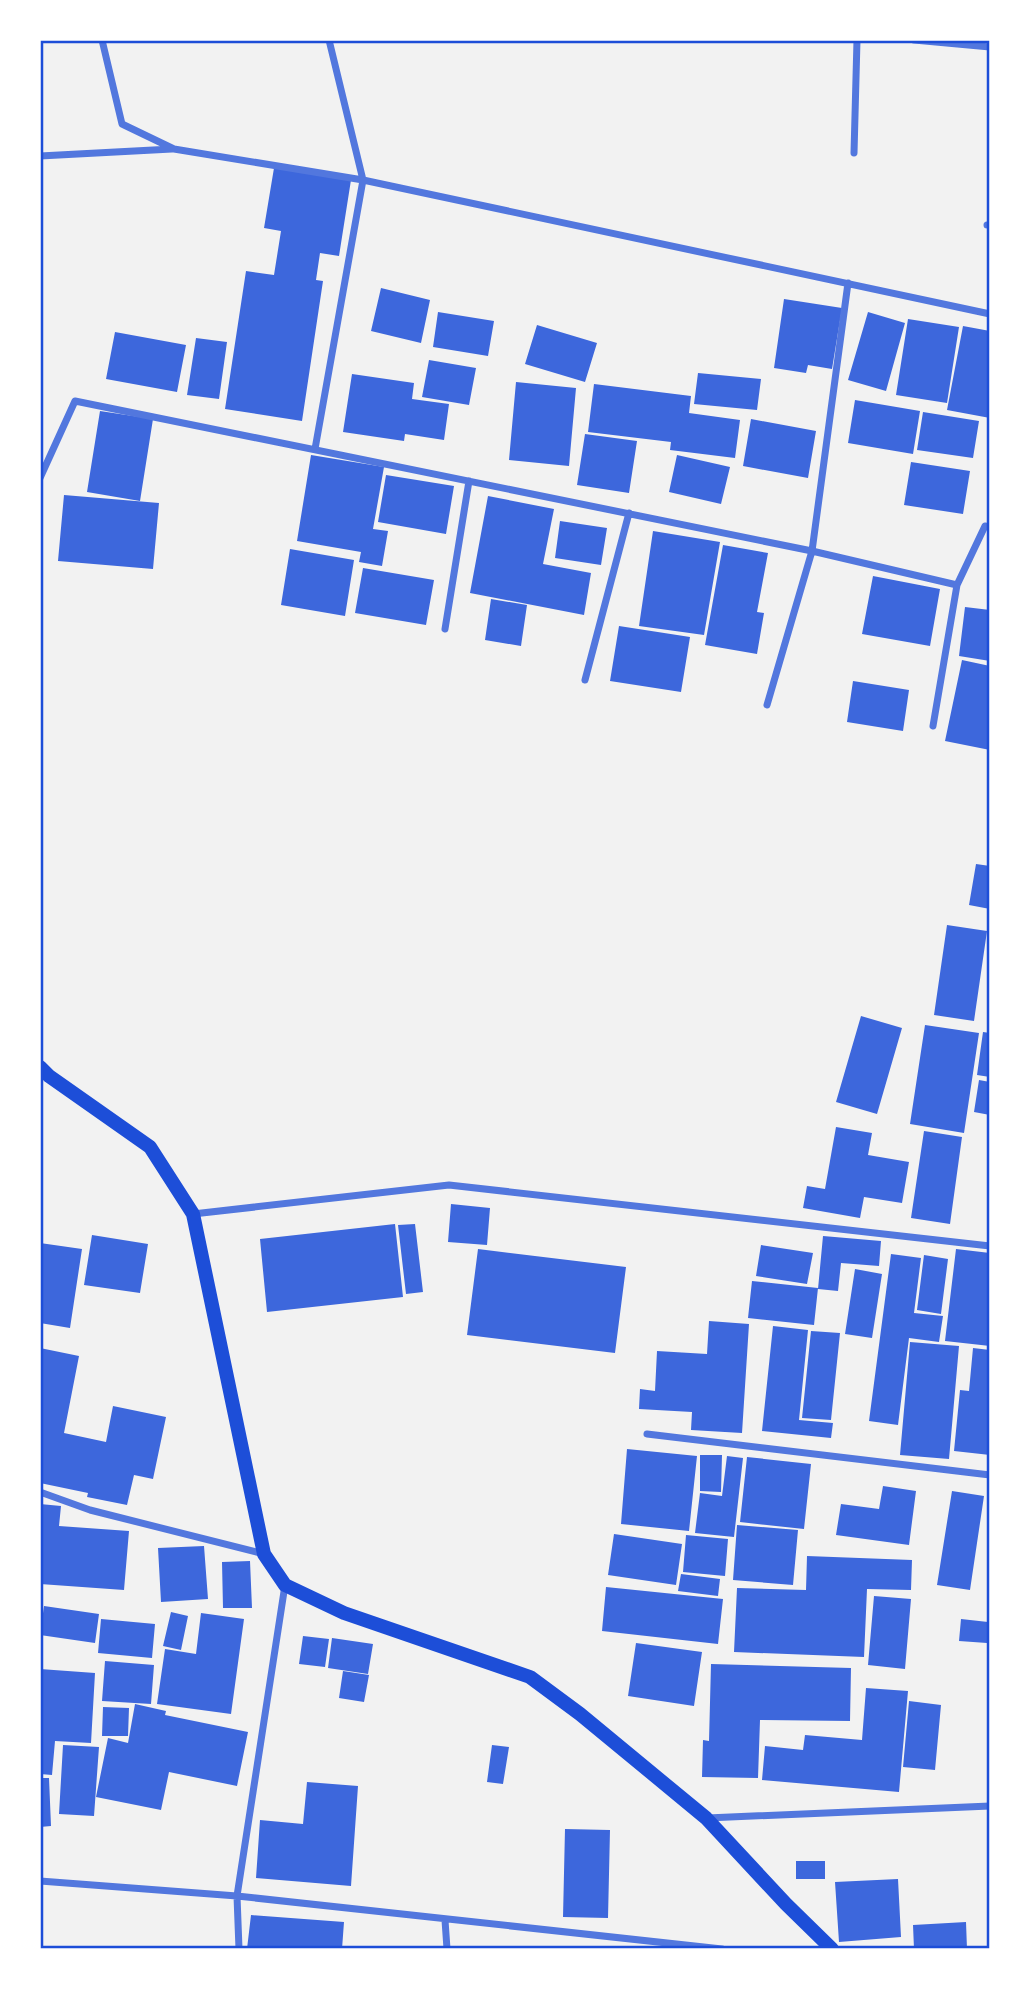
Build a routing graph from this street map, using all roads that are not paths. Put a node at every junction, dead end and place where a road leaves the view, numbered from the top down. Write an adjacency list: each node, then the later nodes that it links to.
1 (102, 40): 6 (street)
2 (329, 40): 9 (street)
3 (857, 40): 7 (street)
4 (914, 40): 5 (street)
5 (990, 47)
6 (174, 149): 8 (street); 9 (street)
7 (853, 153)
8 (40, 156)
9 (363, 180): 10 (street); 12 (street)
10 (848, 283): 11 (street); 17 (street)
11 (990, 314)
12 (315, 449): 13 (street); 14 (street)
13 (40, 478)
14 (470, 481): 15 (street); 19 (street)
15 (629, 513): 17 (street); 20 (street)
16 (990, 527): 18 (street)
17 (812, 551): 18 (street); 21 (street)
18 (957, 585): 22 (street)
19 (445, 629)
20 (585, 680)
21 (767, 705)
22 (933, 726)
23 (40, 1067): 24 (main road)
24 (193, 1214): 25 (street); 29 (main road)
25 (990, 1245)
26 (647, 1434): 27 (street)
27 (990, 1475)
28 (40, 1492): 29 (street)
29 (264, 1554): 30 (main road)
30 (285, 1585): 32 (main road); 34 (street)
31 (990, 1806): 32 (street)
32 (706, 1818): 39 (main road)
33 (40, 1881): 34 (street)
34 (237, 1896): 35 (street); 36 (street)
35 (445, 1920): 37 (street); 38 (street)
36 (239, 1949)
37 (447, 1949)
38 (722, 1949)
39 (832, 1949)

